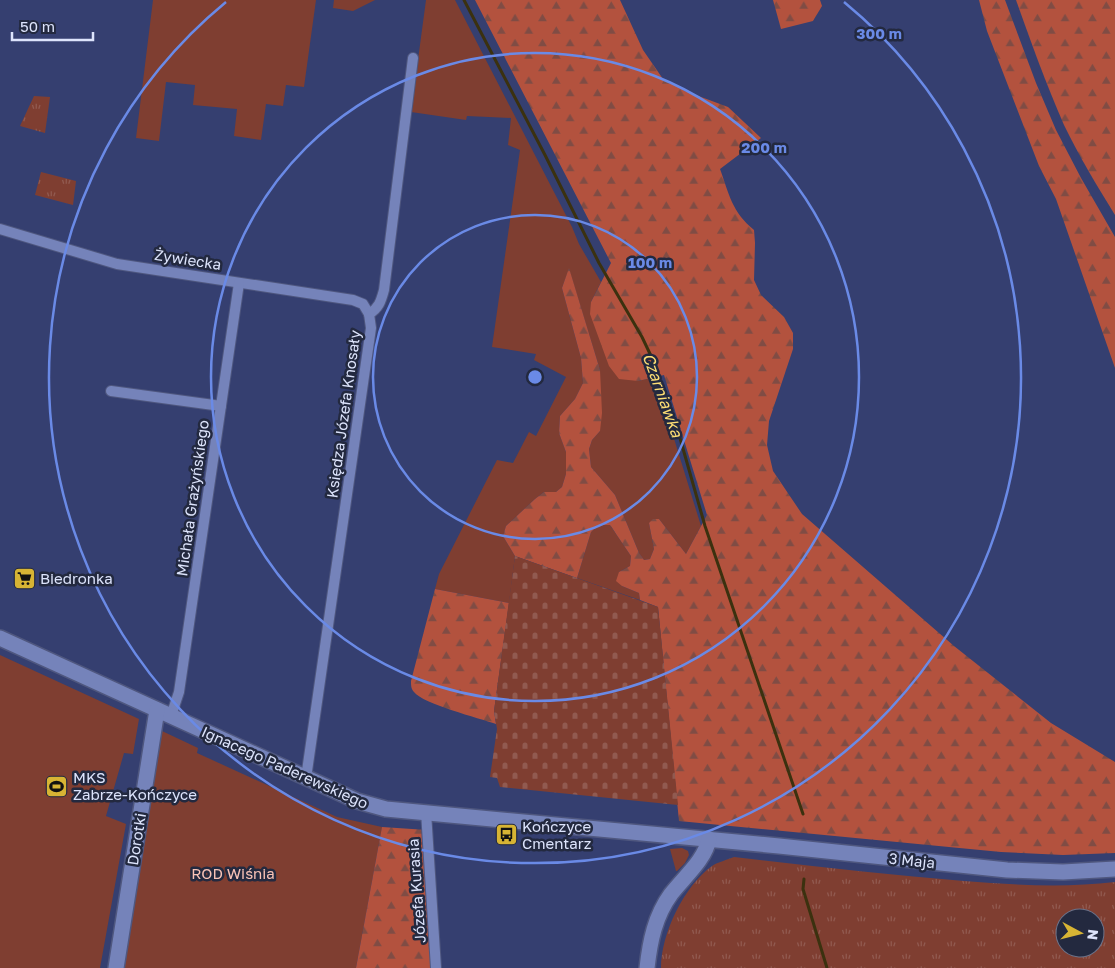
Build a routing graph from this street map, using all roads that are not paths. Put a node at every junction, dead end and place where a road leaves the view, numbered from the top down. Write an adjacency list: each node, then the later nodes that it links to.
1 (413, 58): 4 (street, Księdza Józefa Knosały)
2 (0, 230): 3 (street, Żywiecka)
3 (239, 283): 4 (street, Żywiecka); 6 (street, Michała Grażyńskiego)
4 (369, 314): 9 (street, Księdza Józefa Knosały)
5 (111, 391): 6 (street)
6 (221, 406): 8 (street, Michała Grażyńskiego)
7 (0, 638): 8 (main road, Ignacego Paderewskiego)
8 (164, 713): 9 (main road, Ignacego Paderewskiego); 13 (main road, Dorotki)
9 (306, 778): 10 (main road, Ignacego Paderewskiego)
10 (426, 812): 11 (main road, Ignacego Paderewskiego); 14 (street, Józefa Kurasia)
11 (708, 839): 12 (main road, 3 Maja); 15 (main road)
12 (1115, 870)
13 (116, 968)
14 (436, 968)
15 (647, 968)

